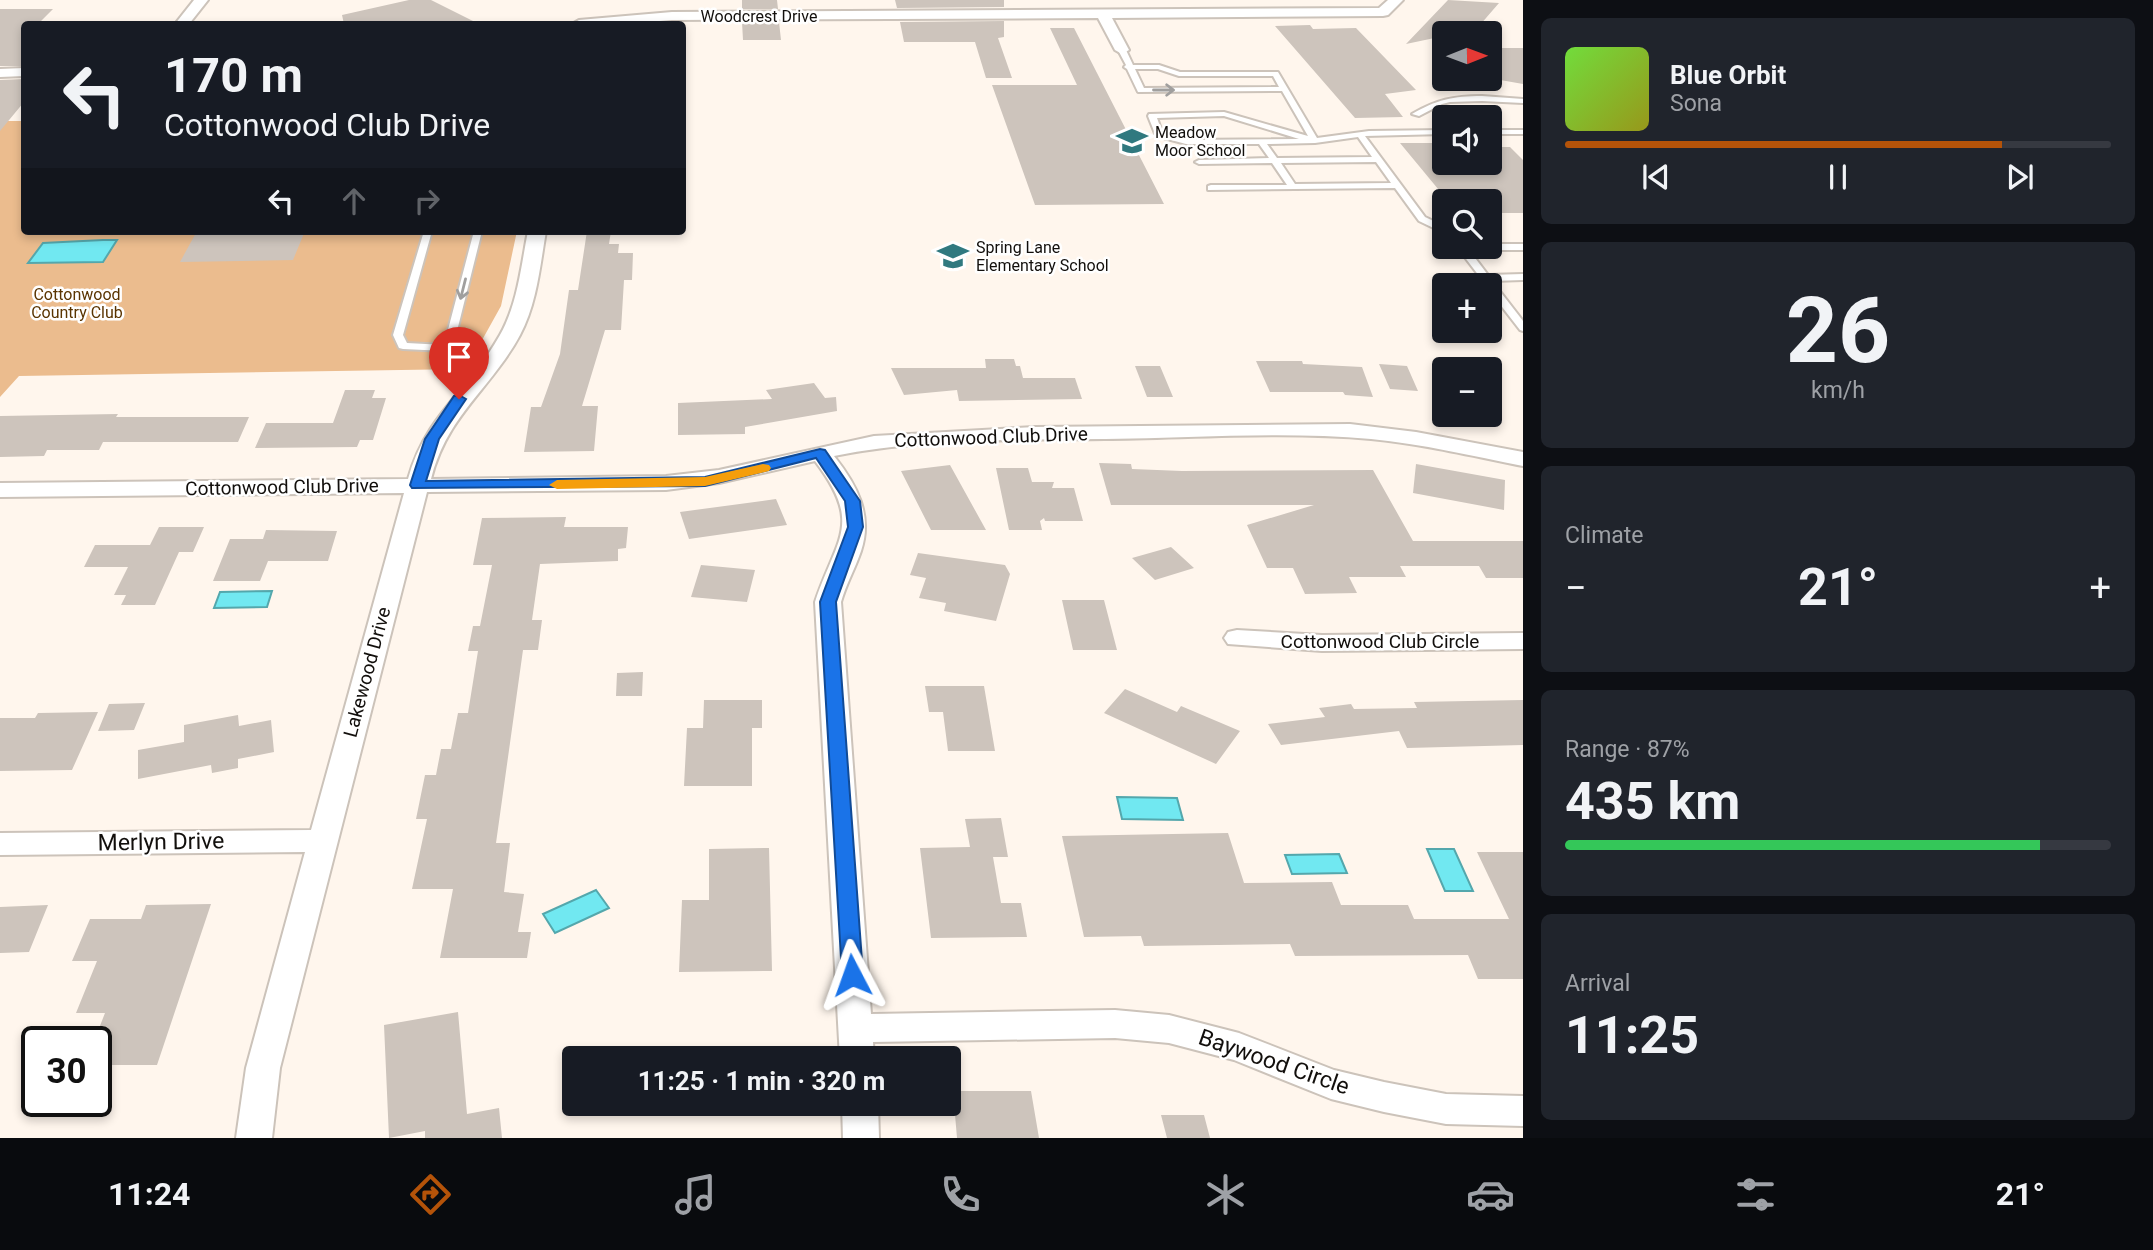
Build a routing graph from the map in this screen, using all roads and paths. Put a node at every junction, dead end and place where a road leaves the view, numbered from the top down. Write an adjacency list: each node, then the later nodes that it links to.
1 (201, 0): 6 (street)
2 (811, 0): 5 (street)
3 (1396, 0): 4 (street, Woodcrest Drive)
4 (1103, 14): 5 (street, Woodcrest Drive); 8 (street)
5 (813, 15): 7 (street, Woodcrest Drive)
6 (184, 21)
7 (588, 21)
8 (1122, 50): 9 (lane)
9 (1128, 67): 12 (lane); 12 (lane, one-way to 12)
10 (21, 72): 11 (street)
11 (0, 73)
12 (1284, 89): 20 (lane)
13 (1523, 101): 14 (lane)
14 (1416, 114)
15 (1432, 132): 18 (lane)
16 (1502, 132): 17 (lane)
17 (1523, 132)
18 (1360, 134): 20 (lane); 21 (lane)
19 (1261, 141): 20 (lane); 20 (lane); 22 (lane)
20 (1315, 141)
21 (1378, 159): 22 (lane); 24 (lane)
22 (1275, 161): 23 (lane); 26 (lane)
23 (1199, 162)
24 (1397, 185): 26 (lane); 27 (lane)
25 (1211, 187): 26 (lane)
26 (1293, 187)
27 (1432, 224)
28 (427, 235): 37 (lane)
29 (477, 235): 37 (lane, one-way to 37)
30 (536, 235): 38 (street, Lakewood Drive)
31 (1502, 247): 32 (lane)
32 (1523, 247)
33 (1523, 277): 34 (lane)
34 (1502, 278)
35 (1502, 300): 36 (lane)
36 (1523, 328)
37 (449, 348): 38 (lane)
38 (494, 361): 41 (street, Lakewood Drive)
39 (820, 453): 40 (street, Cottonwood Club Drive); 41 (street, Cottonwood Club Drive); 47 (street)
40 (1523, 459)
41 (417, 485): 42 (street, Cottonwood Club Drive); 45 (street, Lakewood Drive)
42 (0, 490)
43 (1237, 638): 44 (street, Cottonwood Club Circle)
44 (1523, 641)
45 (322, 841): 46 (street, Merlyn Drive); 50 (street, Lakewood Drive)
46 (0, 844)
47 (857, 1043): 48 (street, Baywood Circle)
48 (1523, 1111)
49 (860, 1116): 51 (street)
50 (254, 1138)
51 (861, 1138)

